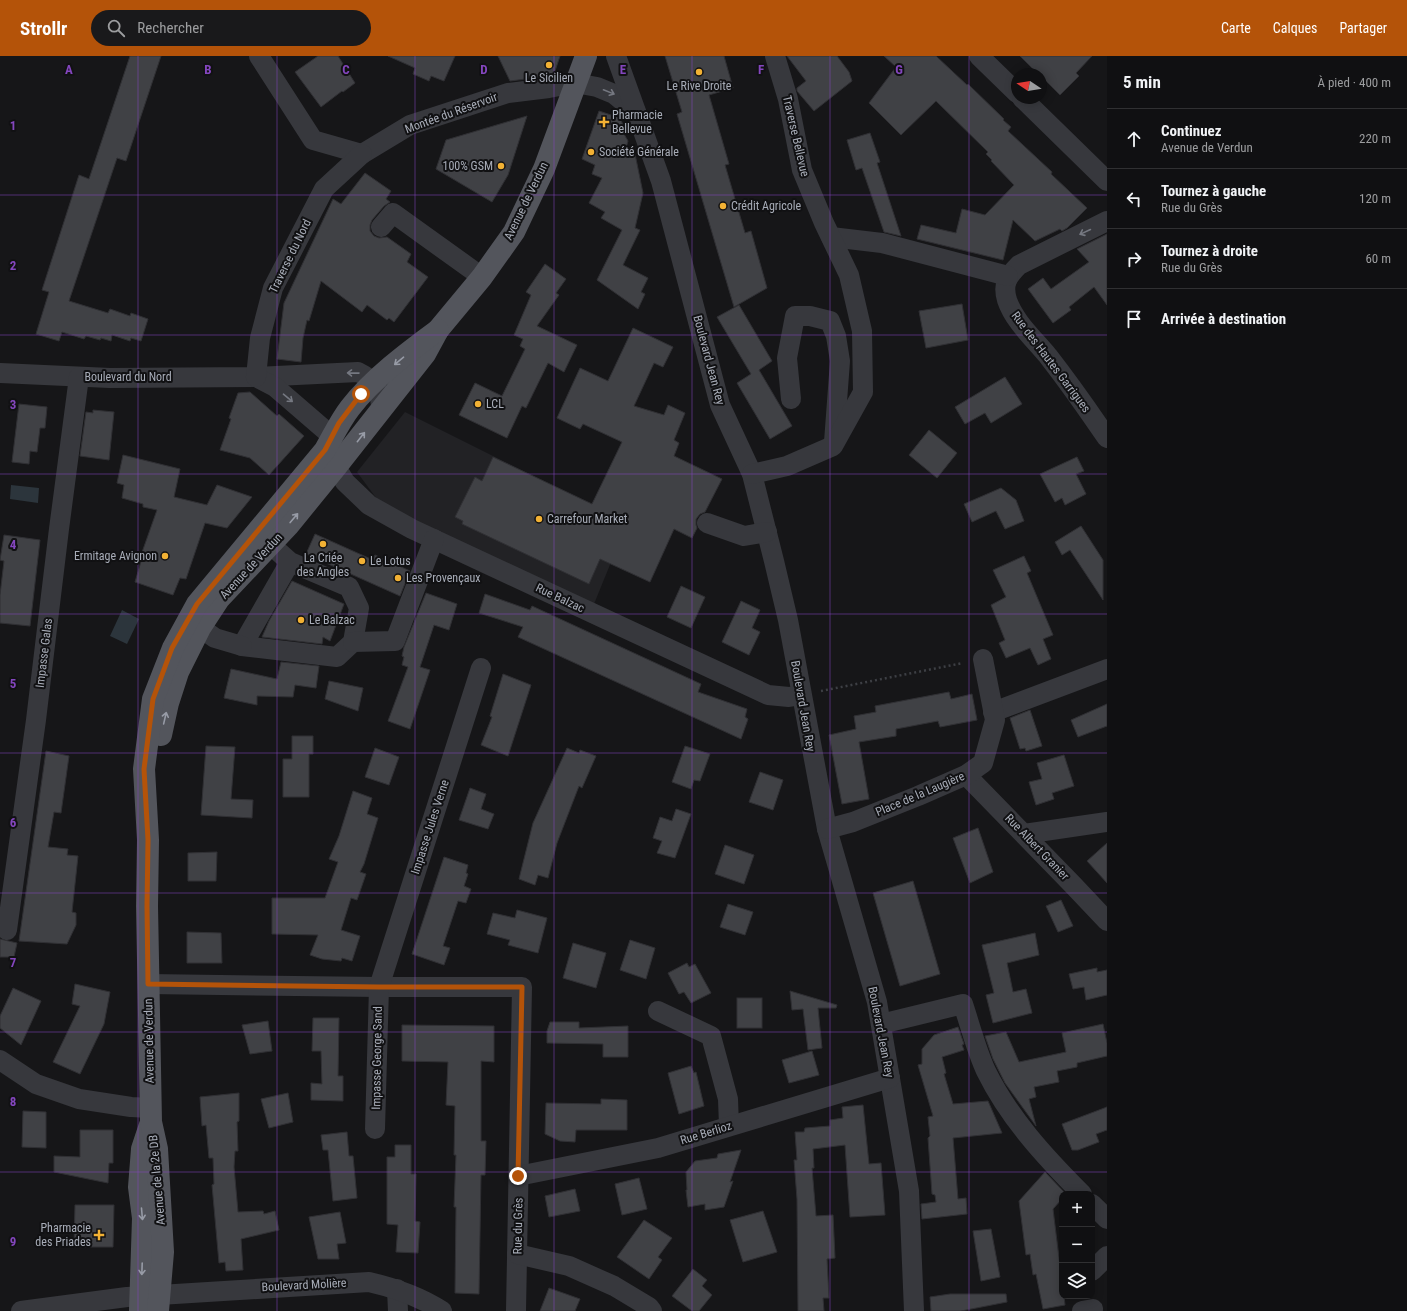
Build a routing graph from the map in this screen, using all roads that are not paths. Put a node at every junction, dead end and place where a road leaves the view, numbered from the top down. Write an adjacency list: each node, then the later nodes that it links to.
1 (259, 56): 10 (street)
2 (586, 56): 6 (main road, Avenue de Verdun)
3 (616, 56): 9 (street, Boulevard Jean Rey)
4 (775, 56): 14 (street, Traverse Bellevue)
5 (979, 56): 7 (street)
6 (575, 83): 9 (street, Boulevard Jean Rey, one-way to 9); 10 (street, Montée du Réservoir); 16 (main road, Avenue de Verdun)
7 (1011, 87)
8 (1028, 104): 11 (street)
9 (638, 113): 28 (street, Boulevard Jean Rey)
10 (362, 154): 19 (street, Traverse du Nord)
11 (1107, 181)
12 (1107, 221): 15 (street, one-way to 15)
13 (381, 228): 16 (street)
14 (831, 237): 15 (street); 26 (street, Traverse Bellevue)
15 (1008, 276): 25 (street, Rue des Hautes Garrigues)
16 (482, 277): 17 (main road, Avenue de Verdun)
17 (438, 330): 21 (main road, Avenue de Verdun, one-way to 21); 23 (main road, Avenue de Verdun)
18 (0, 375): 20 (street, Boulevard du Nord)
19 (256, 376): 20 (street, Boulevard du Nord); 21 (street, Boulevard du Nord, one-way to 19); 24 (street, one-way to 24)
20 (79, 377): 47 (street, Impasse Galas)
21 (374, 383): 23 (street); 24 (main road, Avenue de Verdun)
22 (791, 399): 26 (street)
23 (381, 410): 27 (main road, Avenue de Verdun, one-way to 23)
24 (331, 438): 27 (street); 34 (main road, Avenue de Verdun)
25 (1107, 438)
26 (833, 446): 28 (street)
27 (336, 467): 31 (street, Rue Balzac); 32 (main road, Avenue de Verdun, one-way to 27)
28 (752, 474): 30 (street, Boulevard Jean Rey)
29 (707, 523): 30 (street)
30 (767, 532): 40 (street, Boulevard Jean Rey)
31 (434, 539): 35 (street); 40 (street, Rue Balzac)
32 (271, 545): 33 (street); 34 (main road, Avenue de Verdun)
33 (290, 562): 35 (street); 36 (street)
34 (194, 623): 36 (street); 48 (main road, Avenue de Verdun)
35 (353, 642): 36 (street)
36 (242, 646)
37 (983, 659): 41 (street, Place de la Laugière)
38 (481, 668): 49 (street, Impasse Jules Verne)
39 (1107, 668): 41 (street)
40 (801, 695): 44 (street, Boulevard Jean Rey)
41 (993, 712): 42 (street, Place de la Laugière)
42 (966, 775): 44 (street, Place de la Laugière); 45 (street, Rue Albert Granier)
43 (1107, 822): 45 (street)
44 (827, 829): 51 (street, Boulevard Jean Rey)
45 (1024, 834): 46 (street, Rue Albert Granier)
46 (1107, 921)
47 (7, 930)
48 (148, 984): 49 (street, Rue du Grès); 54 (main road, Avenue de Verdun)
49 (379, 987): 56 (street, Impasse George Sand); 57 (street, Rue du Grès)
50 (658, 1011): 55 (street)
51 (881, 1024): 53 (street, Boulevard Jean Rey); 58 (street)
52 (0, 1060): 54 (street)
53 (890, 1078): 55 (street, Rue Berlioz); 69 (street, Boulevard Jean Rey)
54 (151, 1115): 63 (main road, Avenue de la 2e DB)
55 (728, 1126): 57 (street, Rue Berlioz)
56 (375, 1130)
57 (518, 1176): 59 (street, Rue du Grès)
58 (1079, 1191)
59 (517, 1254): 67 (street, Rue du Grès); 68 (street)
60 (1107, 1256): 61 (street)
61 (1095, 1268)
62 (397, 1289): 63 (street, Boulevard Molière); 65 (street); 66 (street, Boulevard Molière)
63 (150, 1303): 64 (street, Boulevard Molière)
64 (20, 1311)
65 (398, 1311)
66 (442, 1311)
67 (516, 1311)
68 (652, 1311)
69 (914, 1311)

